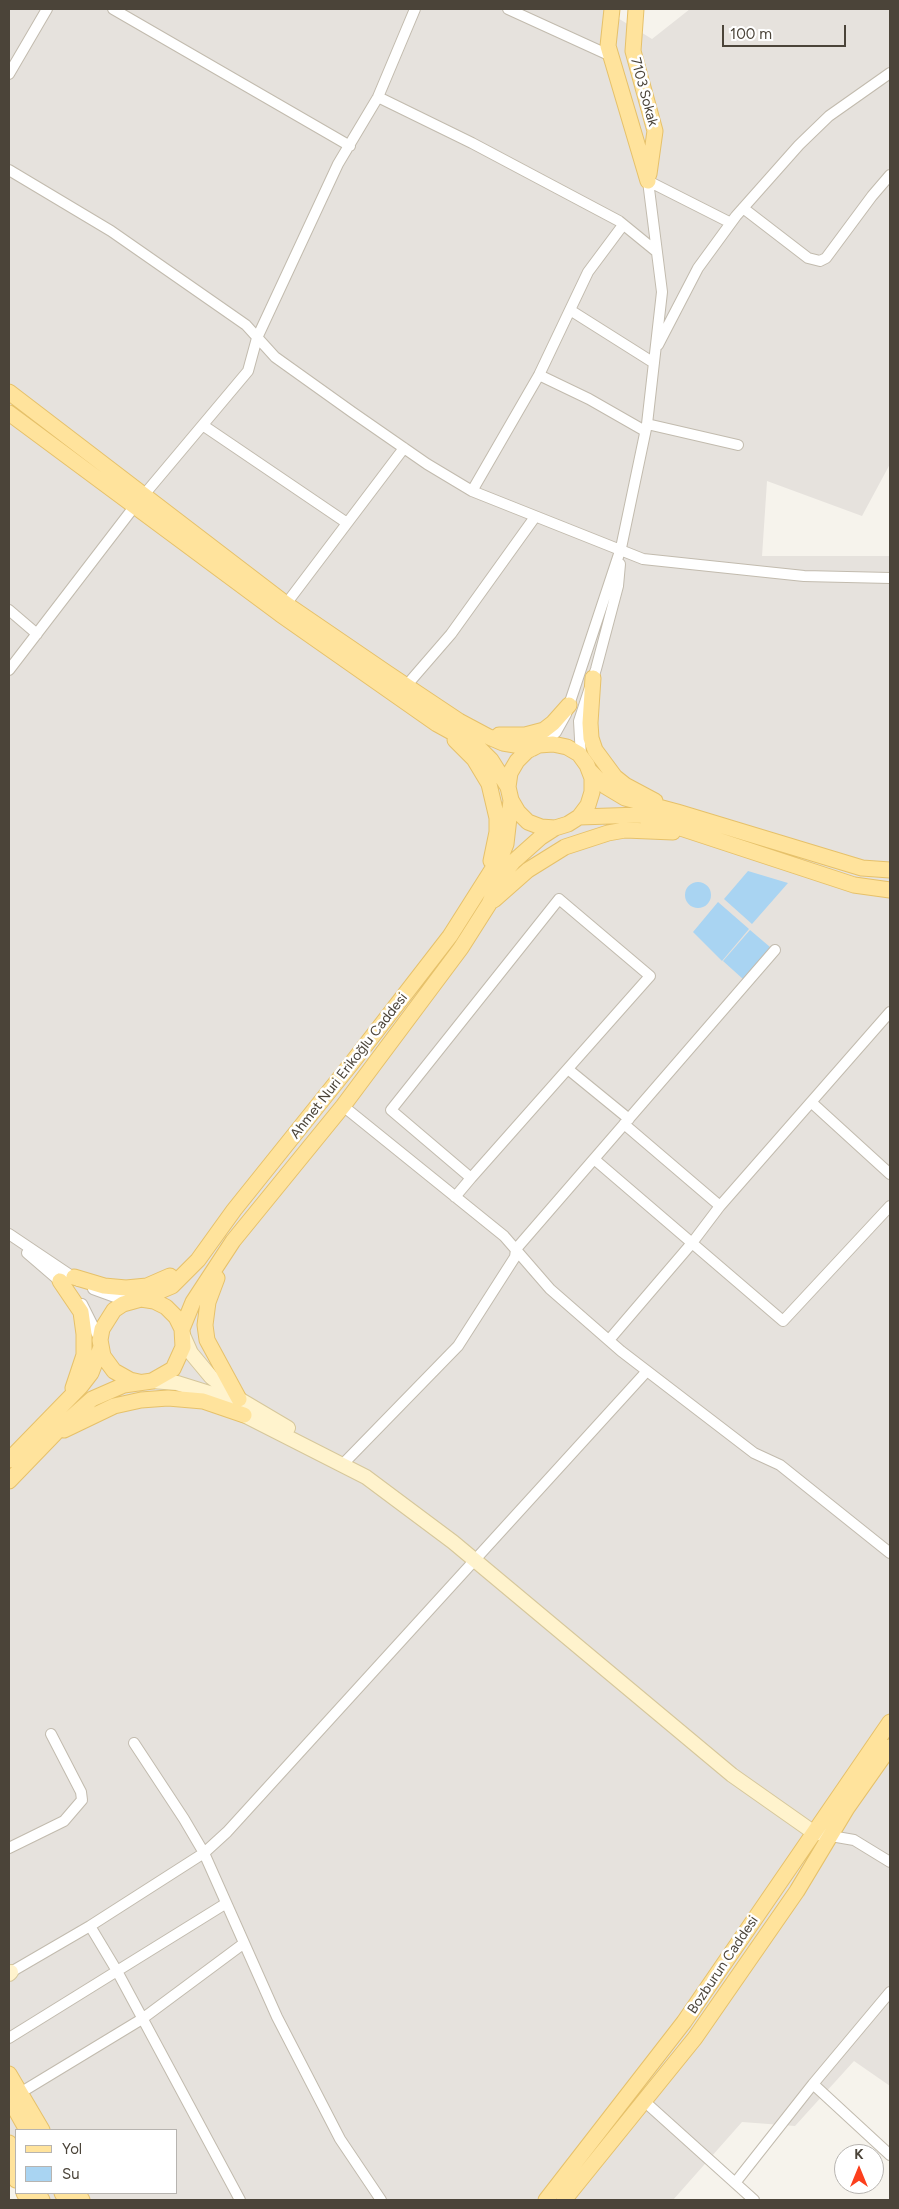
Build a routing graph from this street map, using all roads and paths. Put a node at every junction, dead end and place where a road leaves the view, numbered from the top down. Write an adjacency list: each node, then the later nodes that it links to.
1 (47, 9): 9 (street)
2 (113, 9): 11 (street)
3 (415, 9): 10 (street)
4 (508, 9): 7 (street)
5 (612, 9): 7 (main road)
6 (636, 9): 14 (main road, 7103 Sokak)
7 (610, 51): 14 (main road, 7103 Sokak)
8 (890, 73): 15 (street)
9 (9, 74)
10 (378, 97): 11 (street); 17 (street)
11 (350, 146): 20 (street)
12 (9, 170): 20 (street)
13 (890, 175): 15 (street)
14 (648, 182): 16 (street); 18 (street)
15 (743, 208): 16 (street)
16 (731, 223): 21 (street)
17 (623, 225): 18 (street); 19 (street)
18 (657, 252): 21 (street)
19 (570, 310): 22 (street); 23 (street)
20 (257, 338): 26 (street); 29 (street)
21 (655, 350): 22 (street)
22 (654, 363): 27 (street)
23 (539, 375): 27 (street); 30 (street)
24 (9, 392): 31 (main road)
25 (11, 418): 31 (main road)
26 (204, 426): 31 (street); 33 (street)
27 (646, 428): 28 (street); 34 (street)
28 (738, 445)
29 (404, 448): 30 (street); 33 (street)
30 (472, 491): 32 (street)
31 (138, 502): 36 (main road); 38 (street); 43 (main road)
32 (535, 517): 34 (street); 41 (street)
33 (347, 523): 36 (street)
34 (621, 548): 35 (street); 40 (street); 42 (street)
35 (890, 578)
36 (286, 604): 41 (main road)
37 (9, 610): 38 (street)
38 (37, 634): 39 (street)
39 (9, 670)
40 (593, 678): 46 (street); 49 (main road)
41 (406, 686): 44 (main road)
42 (569, 705): 44 (main road); 45 (street)
43 (438, 724): 48 (main road); 54 (main road)
44 (477, 731): 45 (main road)
45 (537, 747): 46 (main road); 48 (main road)
46 (581, 758): 47 (main road)
47 (590, 771): 49 (main road); 50 (main road)
48 (510, 794): 51 (main road); 54 (main road, Ahmet Nuri Erikoğlu Caddesi)
49 (677, 812): 53 (main road)
50 (579, 817): 51 (main road); 52 (main road)
51 (555, 828): 56 (main road, Ahmet Nuri Erikoğlu Caddesi)
52 (702, 836): 55 (main road); 56 (main road)
53 (890, 870)
54 (485, 880): 73 (main road, Ahmet Nuri Erikoğlu Caddesi)
55 (890, 890)
56 (489, 904): 61 (main road, Ahmet Nuri Erikoğlu Caddesi)
57 (774, 950): 62 (street)
58 (890, 1012): 60 (street)
59 (569, 1070): 62 (street); 65 (street); 65 (street)
60 (811, 1102): 64 (street); 67 (street)
61 (344, 1106): 66 (street); 70 (main road, Ahmet Nuri Erikoğlu Caddesi)
62 (626, 1121): 63 (street); 67 (street)
63 (594, 1158): 71 (street); 72 (street)
64 (890, 1174)
65 (471, 1178): 66 (street)
66 (456, 1197): 72 (street)
67 (720, 1206): 71 (street)
68 (890, 1206): 71 (street)
69 (9, 1234): 74 (street); 74 (street)
70 (233, 1241): 76 (main road, Ahmet Nuri Erikoğlu Caddesi); 81 (main road)
71 (692, 1243): 77 (street)
72 (516, 1249): 77 (street); 86 (street)
73 (198, 1260): 74 (main road); 75 (main road, Ahmet Nuri Erikoğlu Caddesi)
74 (67, 1279): 75 (street); 78 (street); 82 (main road)
75 (137, 1299): 76 (main road); 78 (main road)
76 (183, 1332): 80 (main road); 81 (street)
77 (609, 1340): 79 (street)
78 (101, 1344): 80 (main road); 82 (main road)
79 (647, 1371): 88 (street); 89 (street)
80 (145, 1381): 83 (street); 84 (main road)
81 (239, 1399): 86 (street)
82 (63, 1405): 85 (main road)
83 (244, 1415): 84 (main road); 86 (street)
84 (50, 1438): 87 (main road)
85 (9, 1460)
86 (342, 1465): 89 (street)
87 (9, 1481)
88 (890, 1553)
89 (475, 1559): 94 (street); 97 (street)
90 (890, 1722): 94 (main road, Bozburun Caddesi)
91 (51, 1734): 96 (street)
92 (134, 1743): 97 (street)
93 (890, 1747): 95 (main road, Bozburun Caddesi)
94 (813, 1832): 95 (street); 121 (main road, Bozburun Caddesi)
95 (831, 1836): 98 (street); 110 (main road, Bozburun Caddesi)
96 (9, 1848)
97 (204, 1853): 99 (street); 100 (street)
98 (890, 1862)
99 (225, 1904): 101 (street); 102 (street)
100 (90, 1926): 102 (street); 103 (street)
101 (243, 1944): 105 (street); 120 (street)
102 (117, 1971): 105 (street); 106 (street)
103 (10, 1973)
104 (890, 1992): 108 (street)
105 (142, 2019): 109 (street); 119 (street)
106 (9, 2038)
107 (9, 2074): 109 (main road)
108 (813, 2084): 115 (street); 118 (street)
109 (12, 2097): 111 (main road); 112 (main road)
110 (644, 2102): 118 (street); 122 (main road, Bozburun Caddesi)
111 (27, 2129)
112 (41, 2129)
113 (9, 2143): 114 (main road)
114 (15, 2154)
115 (890, 2155)
116 (9, 2167): 117 (main road)
117 (15, 2178)
118 (735, 2183): 123 (street)
119 (240, 2200)
120 (381, 2200)
121 (546, 2200)
122 (564, 2200)
123 (754, 2200)

